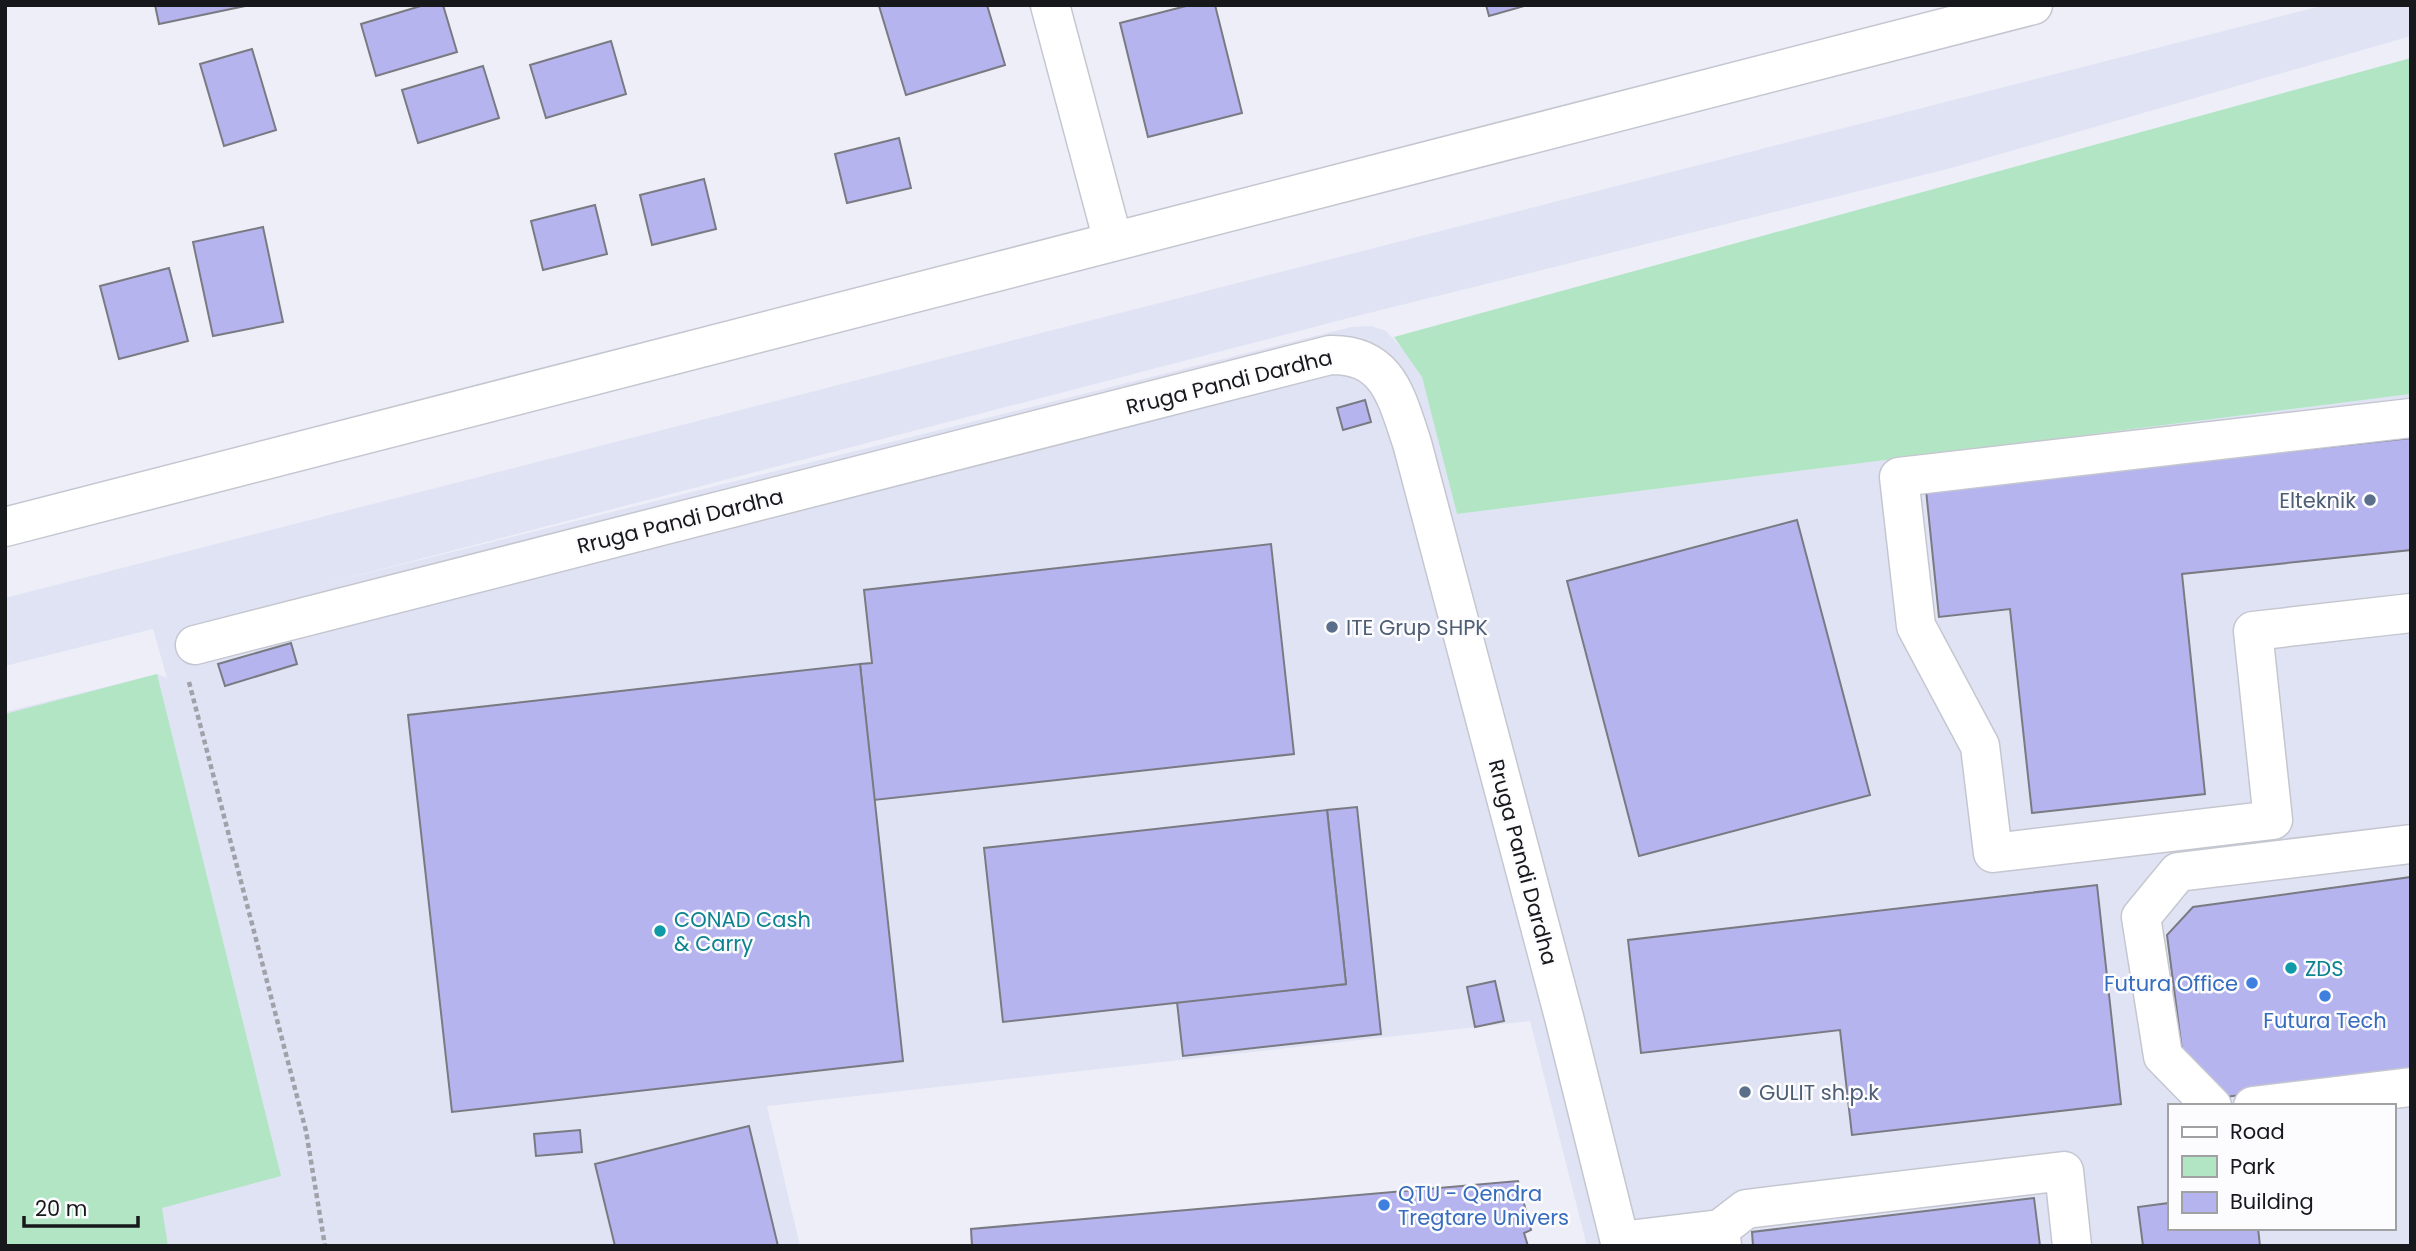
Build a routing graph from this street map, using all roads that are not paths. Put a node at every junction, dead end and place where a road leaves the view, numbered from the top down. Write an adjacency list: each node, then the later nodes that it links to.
1 (1050, 5): 3 (street)
2 (2033, 5): 3 (street)
3 (1113, 241): 5 (street)
4 (2411, 418): 6 (street)
5 (5, 527)
6 (2411, 613)
7 (195, 645): 13 (street, Rruga Pandi Dardha)
8 (2411, 844): 10 (street)
9 (2411, 1087): 11 (street)
10 (2210, 1104)
11 (2270, 1104)
12 (1721, 1238): 13 (street); 14 (street)
13 (1620, 1243)
14 (2072, 1246)

